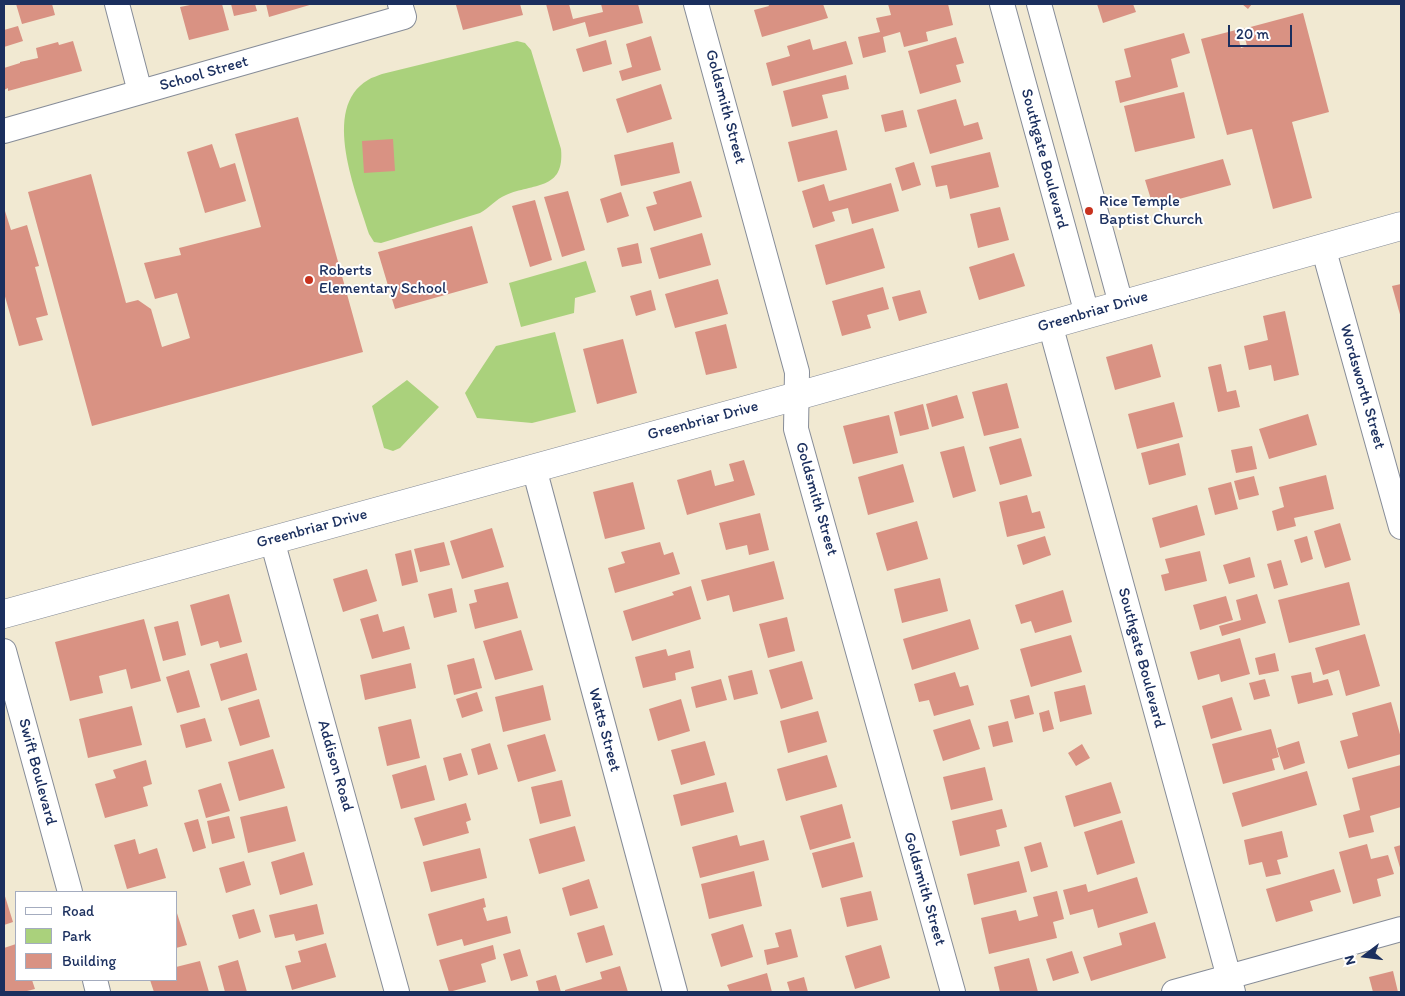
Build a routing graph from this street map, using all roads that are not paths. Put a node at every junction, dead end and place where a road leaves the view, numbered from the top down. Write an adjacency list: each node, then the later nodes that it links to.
1 (117, 4): 6 (street)
2 (696, 4): 13 (street, Goldsmith Street)
3 (1002, 4): 11 (street, Southgate Boulevard)
4 (1038, 4): 10 (street)
5 (402, 10): 6 (street, School Street)
6 (140, 92): 7 (street, School Street)
7 (4, 131)
8 (1401, 226): 9 (main road, Greenbriar Drive)
9 (1323, 247): 10 (main road, Greenbriar Drive); 15 (street, Wordsworth Street)
10 (1121, 304): 11 (main road, Greenbriar Drive)
11 (1087, 314): 12 (main road, Greenbriar Drive)
12 (1050, 324): 13 (main road, Greenbriar Drive); 21 (street, Southgate Boulevard)
13 (796, 396): 14 (main road, Greenbriar Drive); 24 (street, Goldsmith Street)
14 (534, 468): 16 (main road, Greenbriar Drive); 23 (street, Watts Street)
15 (1401, 527)
16 (272, 540): 17 (main road, Greenbriar Drive); 22 (street, Addison Road)
17 (4, 614)
18 (4, 651): 19 (street, Swift Boulevard)
19 (70, 891)
20 (1401, 929): 21 (street)
21 (1231, 984): 25 (street)
22 (397, 992)
23 (675, 992)
24 (952, 992)
25 (1174, 992)

